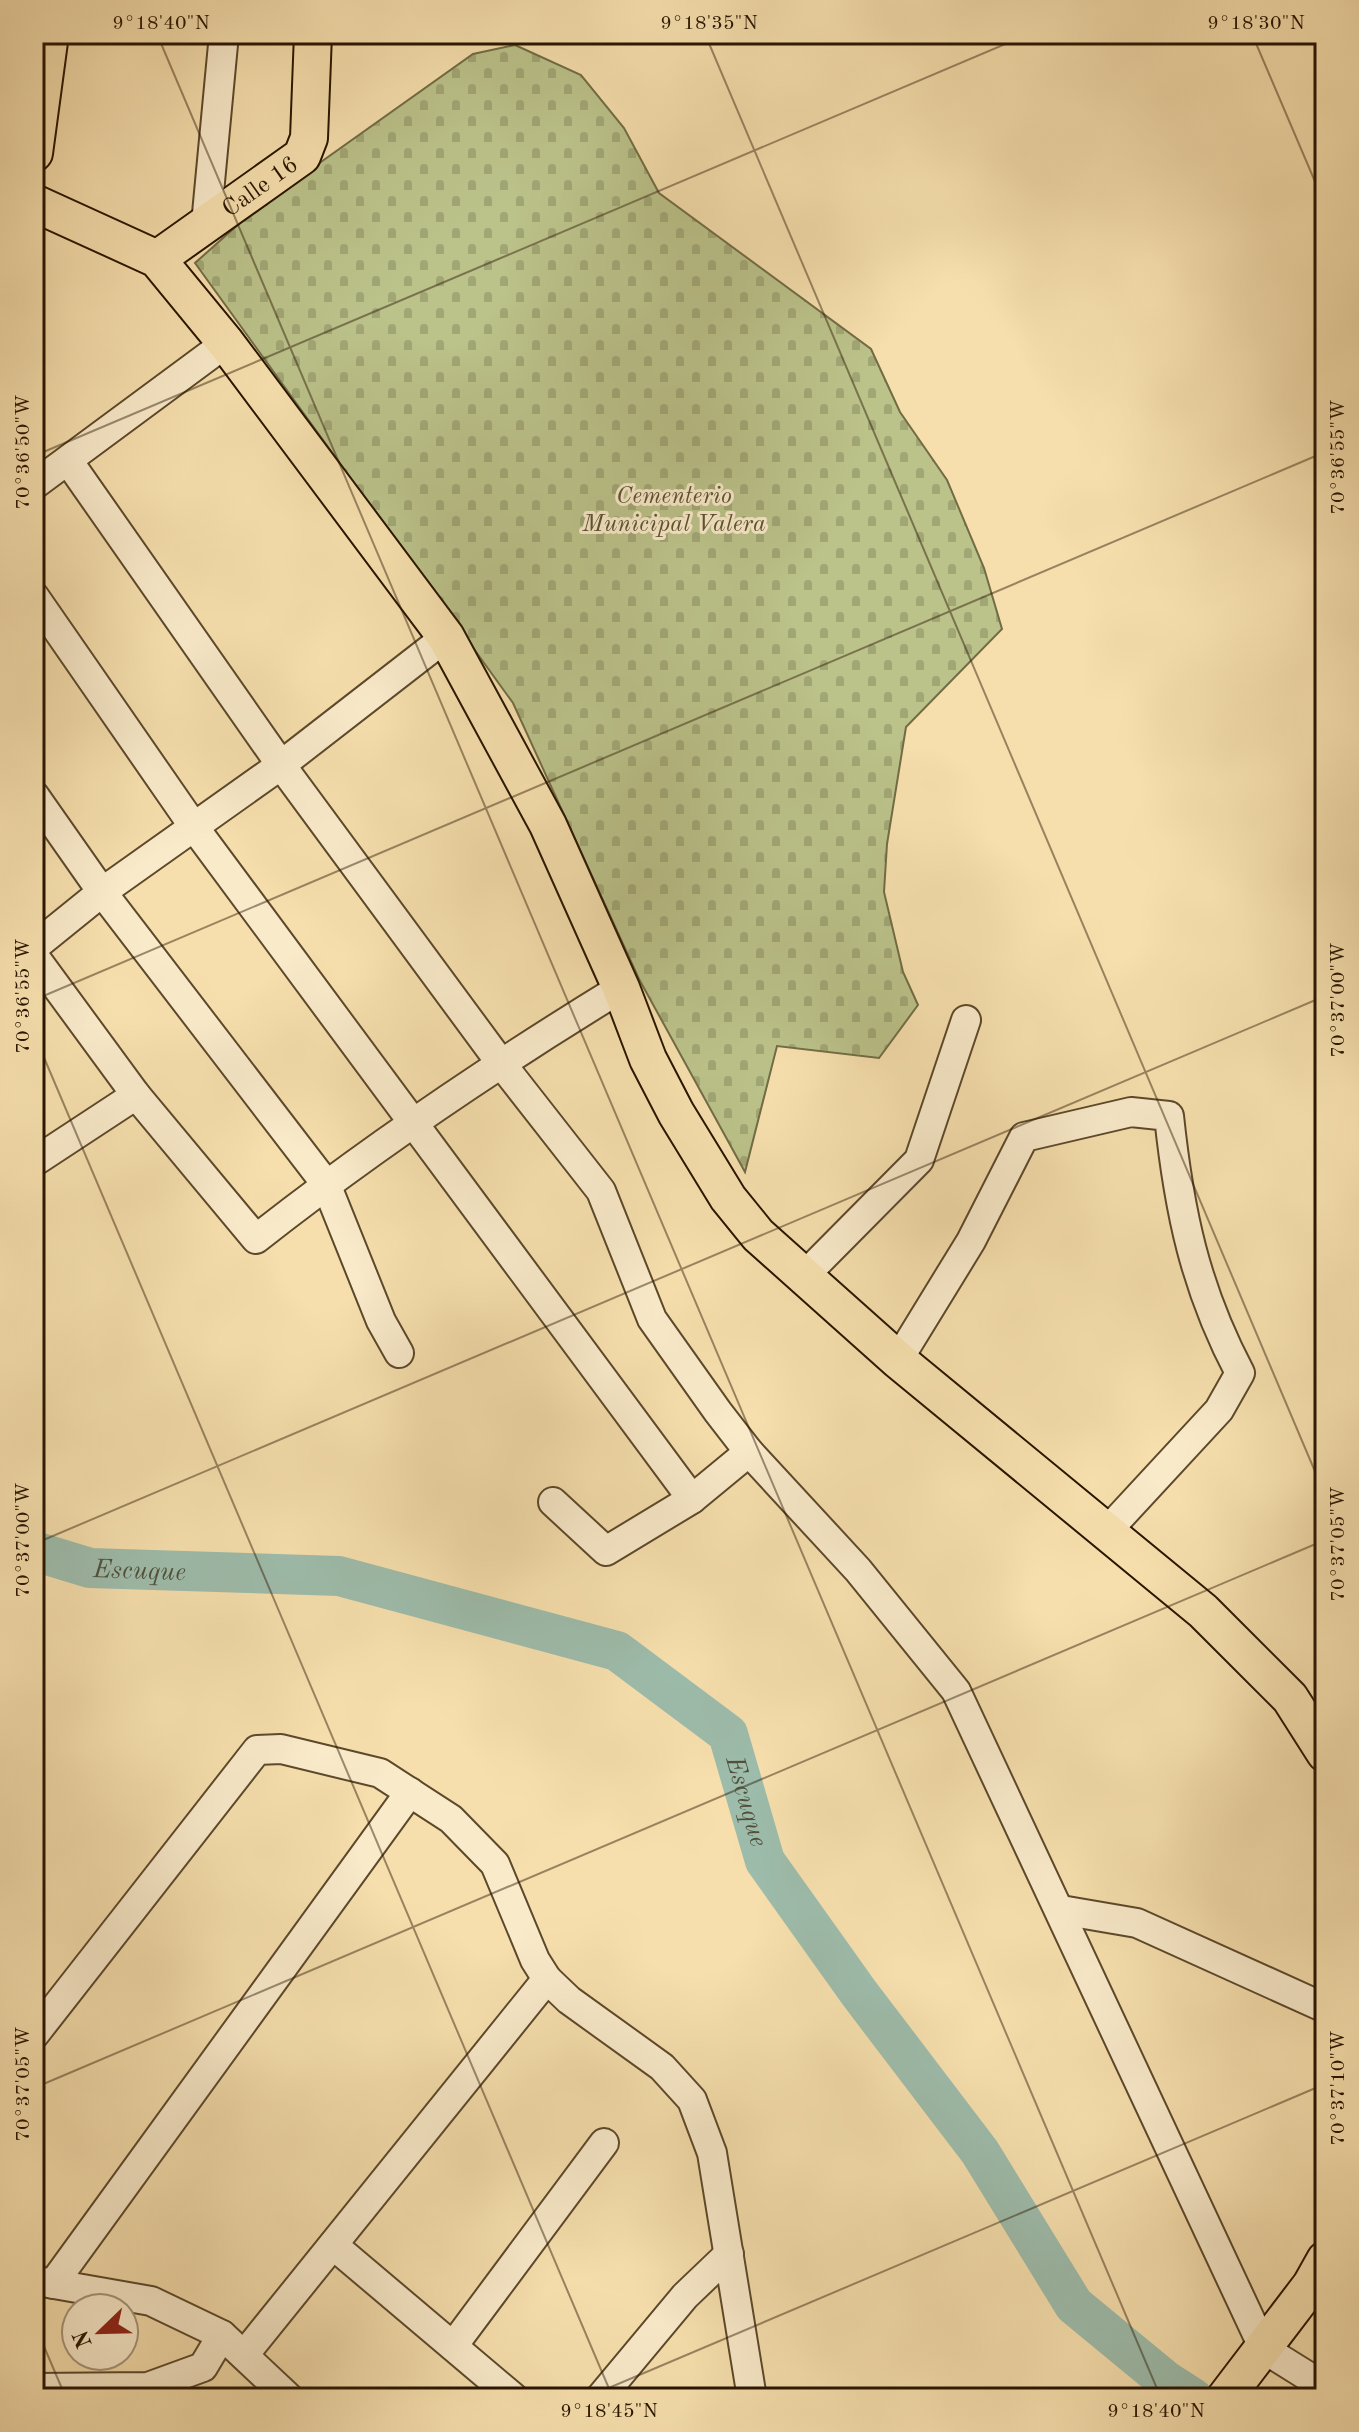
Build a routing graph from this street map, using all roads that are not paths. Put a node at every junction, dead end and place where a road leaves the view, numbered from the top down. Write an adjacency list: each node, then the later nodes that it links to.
1 (50, 34): 4 (main road)
2 (224, 34): 6 (street)
3 (313, 34): 6 (main road, Calle 16)
4 (34, 153)
5 (34, 203): 7 (main road)
6 (206, 224): 7 (main road, Calle 16)
7 (157, 259): 8 (main road)
8 (226, 343): 9 (street); 12 (main road)
9 (69, 462): 10 (street); 13 (street)
10 (34, 485)
11 (34, 596): 15 (street)
12 (446, 637): 13 (street); 19 (main road)
13 (281, 765): 15 (street); 21 (street)
14 (34, 795): 16 (street)
15 (194, 827): 16 (street); 23 (street)
16 (102, 892): 17 (street); 25 (street)
17 (34, 947)
18 (34, 956): 22 (street)
19 (621, 988): 21 (street); 26 (main road)
20 (966, 1020): 26 (street)
21 (500, 1062): 23 (street); 29 (street)
22 (136, 1095): 24 (street); 25 (street)
23 (413, 1121): 25 (street); 30 (street)
24 (34, 1162)
25 (326, 1184): 27 (street)
26 (803, 1277): 28 (main road)
27 (399, 1353)
28 (898, 1360): 32 (main road); 32 (street)
29 (749, 1452): 30 (street); 35 (street)
30 (692, 1499): 31 (street)
31 (553, 1502)
32 (1107, 1531): 33 (main road)
33 (1325, 1753)
34 (410, 1792): 36 (street); 38 (street); 43 (street)
35 (1061, 1910): 37 (street); 46 (street)
36 (547, 1979): 40 (street); 41 (street)
37 (1325, 2008)
38 (34, 2035)
39 (604, 2143): 45 (street)
40 (333, 2245): 45 (street); 47 (street)
41 (729, 2254): 53 (street); 54 (street)
42 (1325, 2260): 46 (main road)
43 (44, 2282): 44 (street)
44 (222, 2335): 47 (street); 49 (street)
45 (453, 2346): 52 (street)
46 (1264, 2349): 48 (street); 50 (main road)
47 (244, 2355): 51 (street)
48 (1325, 2387)
49 (34, 2388)
50 (1228, 2395)
51 (289, 2398)
52 (514, 2398)
53 (600, 2398)
54 (752, 2398)

